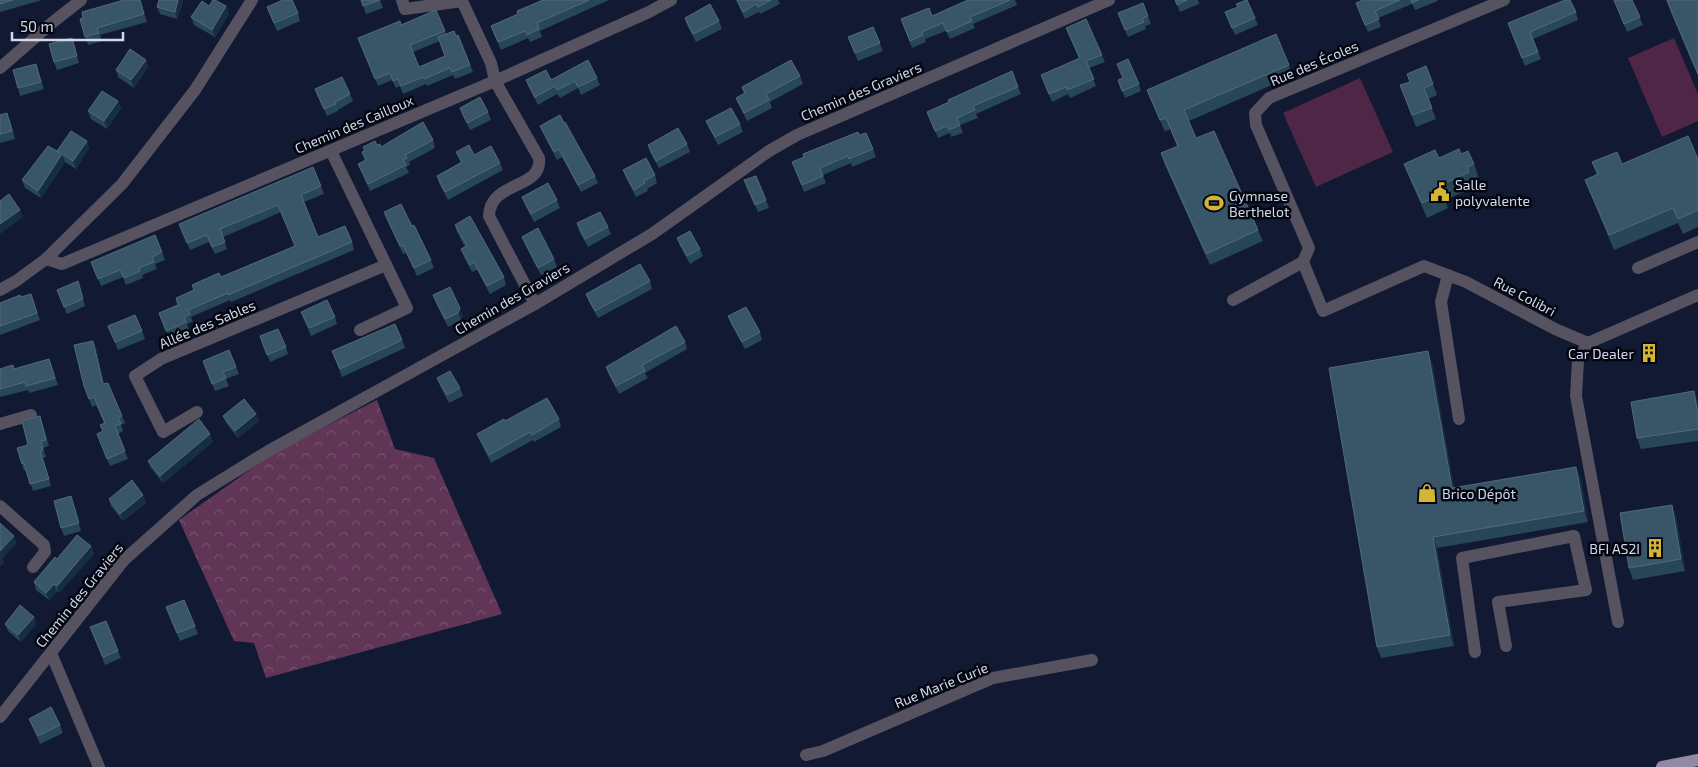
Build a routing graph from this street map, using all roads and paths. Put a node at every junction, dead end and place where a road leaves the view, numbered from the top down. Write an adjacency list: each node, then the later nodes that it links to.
1 (81, 0): 7 (street)
2 (252, 0): 11 (street)
3 (402, 0): 8 (street)
4 (671, 0): 8 (street, Chemin des Cailloux)
5 (1110, 0): 19 (street, Chemin des Graviers)
6 (1504, 0): 12 (street, Rue des Écoles)
7 (0, 68)
8 (495, 81): 9 (street, Chemin des Cailloux); 19 (street)
9 (331, 151): 11 (street, Chemin des Cailloux); 13 (street)
10 (1698, 242): 14 (street)
11 (46, 259): 16 (street)
12 (1303, 262): 18 (street); 20 (street, Rue des Écoles)
13 (386, 266): 21 (street); 23 (street, Allée des Sables)
14 (1638, 268)
15 (1448, 275): 20 (street, Rue Colibri); 22 (street, Rue Colibri); 25 (street)
16 (0, 290)
17 (1698, 295): 22 (street)
18 (1233, 300)
19 (534, 304): 32 (street, Chemin des Graviers)
20 (1322, 312)
21 (360, 330)
22 (1588, 343): 29 (street)
23 (197, 412)
24 (31, 415): 26 (street)
25 (1459, 419)
26 (0, 424)
27 (0, 506): 28 (street)
28 (34, 567)
29 (1618, 622)
30 (1506, 646): 31 (street)
31 (1475, 652)
32 (51, 653): 34 (street, Chemin des Graviers); 37 (street)
33 (1092, 660): 35 (street, Rue Marie Curie)
34 (0, 717)
35 (806, 755)
36 (1698, 760): 38 (main road)
37 (99, 767)
38 (1662, 767)

